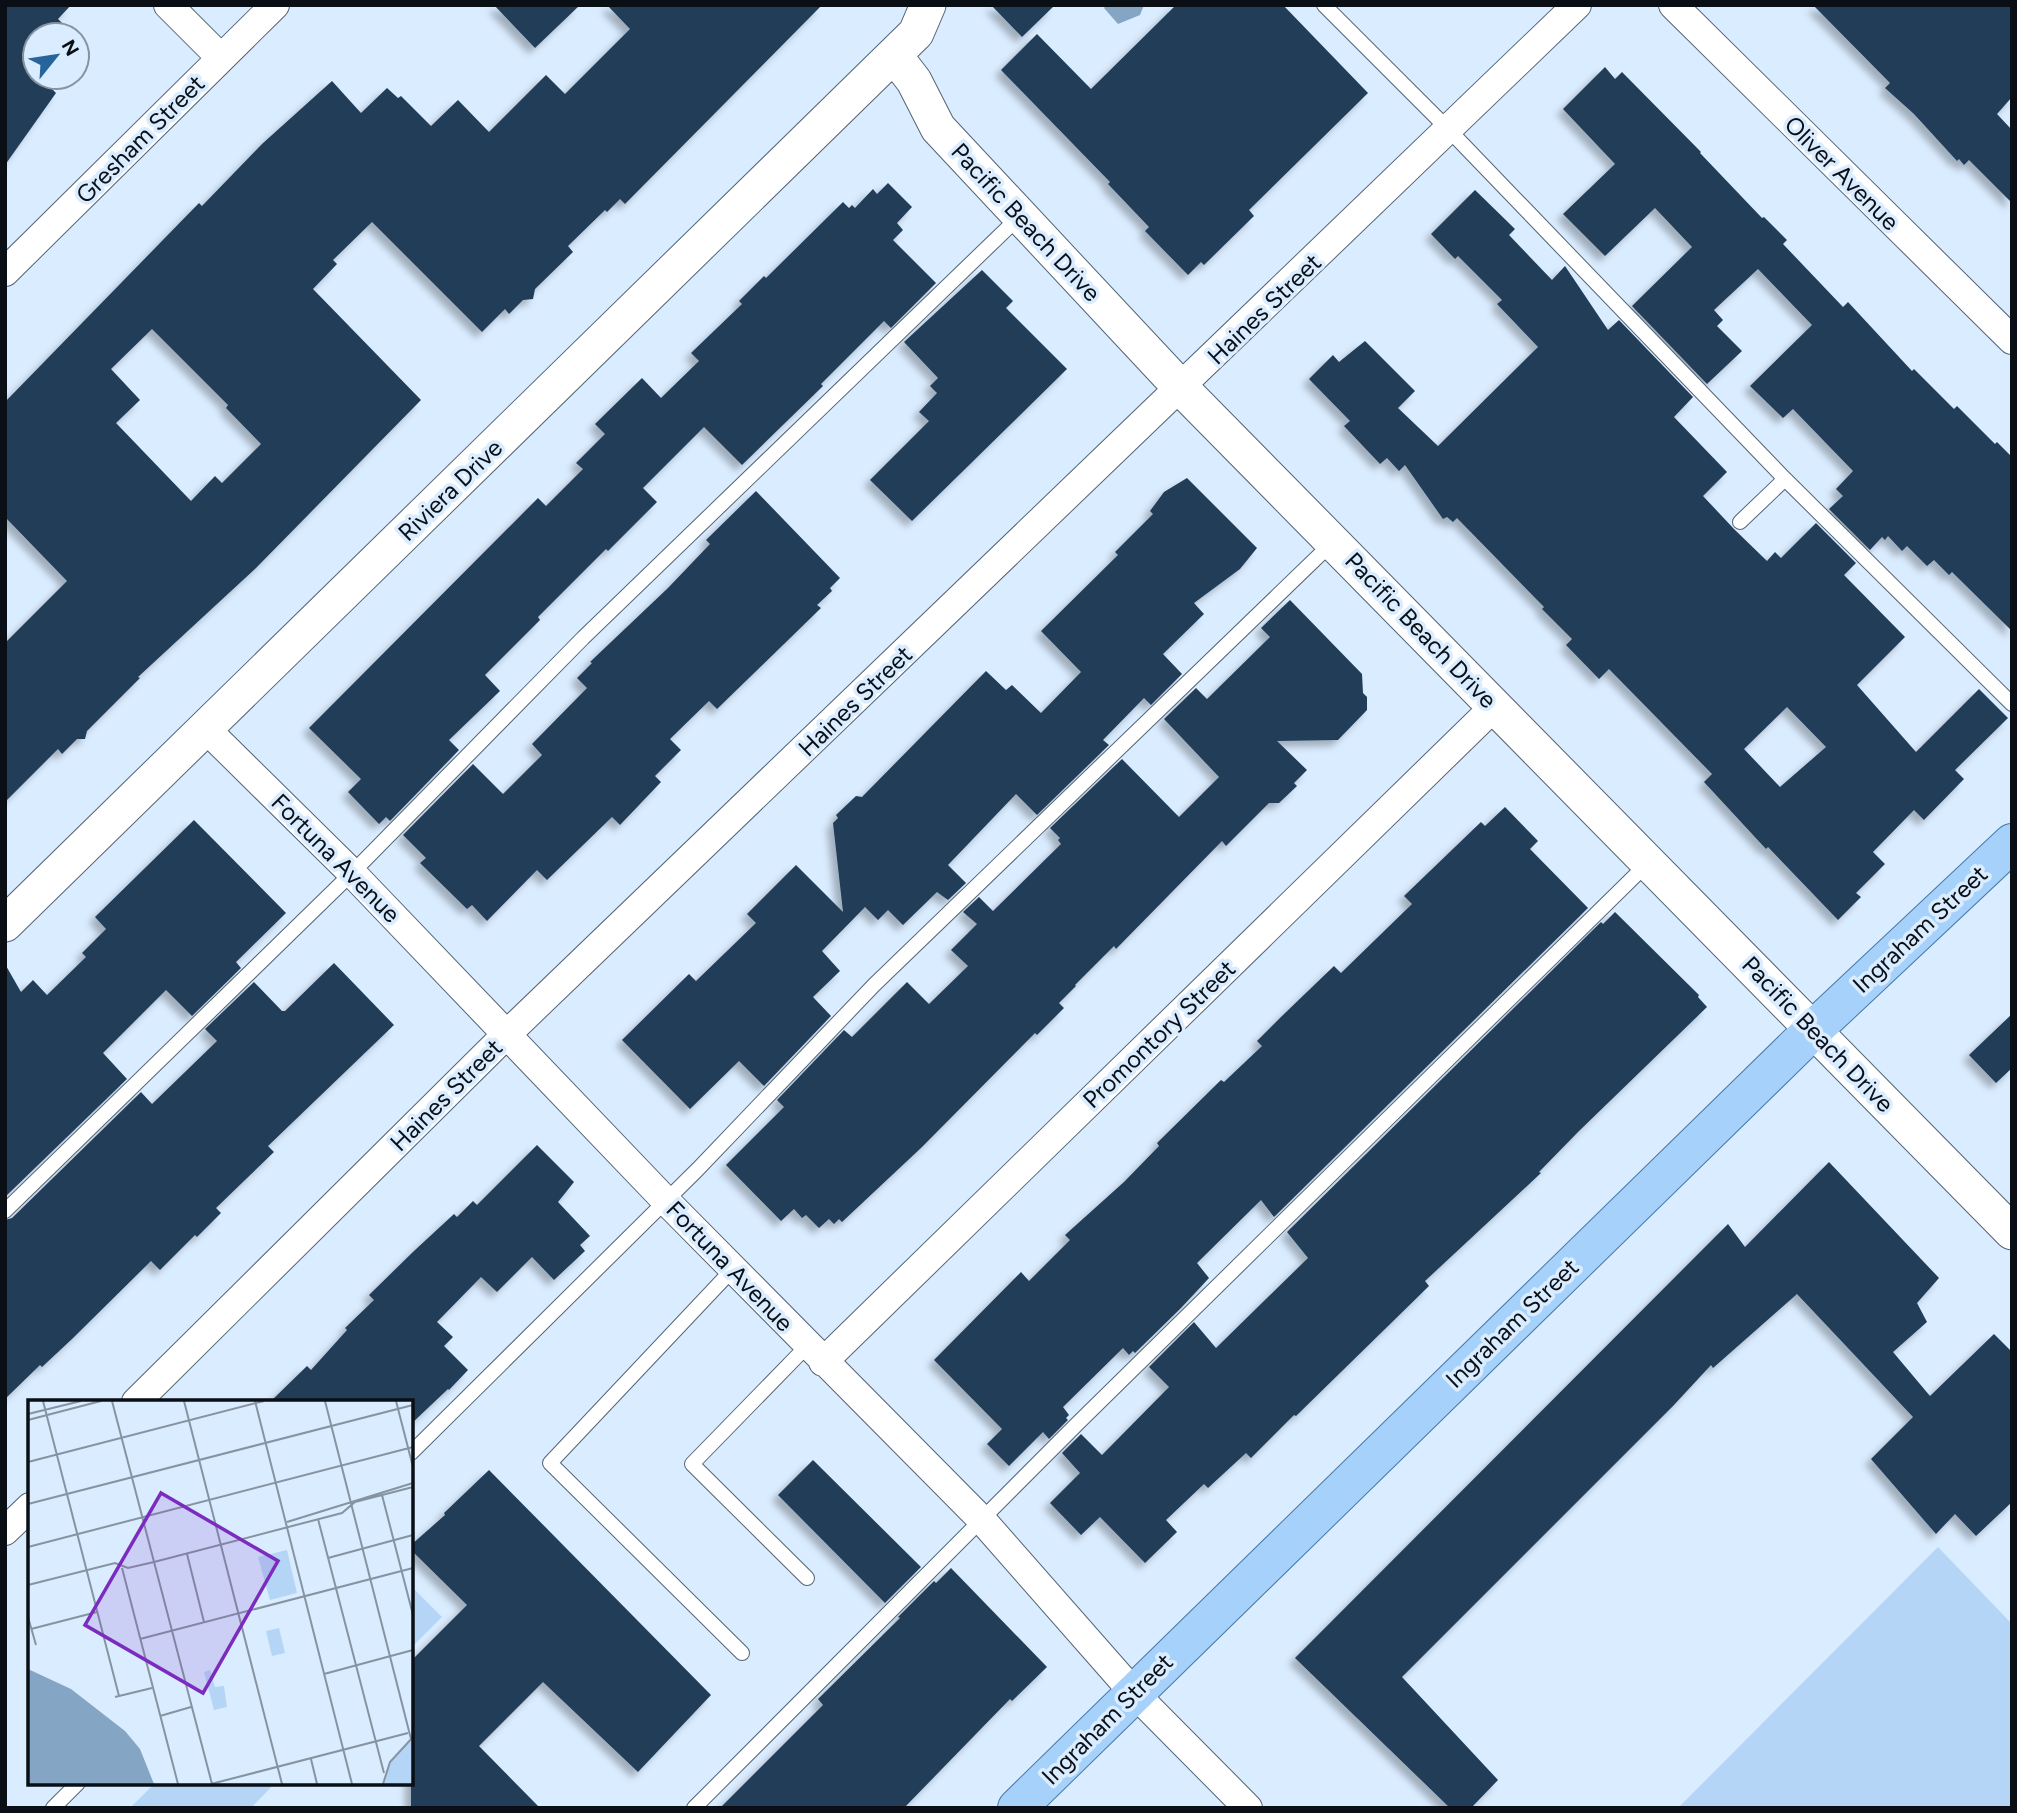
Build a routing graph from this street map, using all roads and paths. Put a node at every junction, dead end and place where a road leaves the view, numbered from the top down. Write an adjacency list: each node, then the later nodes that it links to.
1 (168, 5): 8 (street)
2 (275, 5): 8 (street, Gresham Street)
3 (928, 5): 7 (street)
4 (1324, 5): 9 (lane)
5 (1577, 5): 9 (street, Haines Street)
6 (1673, 5): 12 (street, Oliver Avenue)
7 (894, 55): 10 (street, Pacific Beach Drive); 19 (street, Riviera Drive)
8 (221, 58): 11 (street, Gresham Street)
9 (1449, 130): 13 (street, Haines Street); 14 (lane)
10 (1021, 215): 13 (street, Pacific Beach Drive); 22 (lane)
11 (5, 272)
12 (2012, 340)
13 (1181, 388): 16 (street, Pacific Beach Drive); 25 (street, Haines Street)
14 (1785, 479): 15 (lane); 17 (lane)
15 (1740, 522)
16 (1334, 541): 18 (street, Pacific Beach Drive); 26 (lane)
17 (2012, 704)
18 (1495, 706): 21 (street, Pacific Beach Drive); 30 (street, Promontory Street)
19 (206, 729): 22 (street, Fortuna Avenue); 23 (street, Riviera Drive)
20 (2012, 843): 24 (main road, Ingraham Street)
21 (1649, 863): 24 (street, Pacific Beach Drive); 34 (lane)
22 (352, 873): 25 (street, Fortuna Avenue); 27 (lane)
23 (5, 924)
24 (1814, 1029): 28 (street, Pacific Beach Drive); 38 (main road, Ingraham Street)
25 (506, 1035): 26 (street, Fortuna Avenue); 31 (street, Haines Street)
26 (666, 1201): 29 (street, Fortuna Avenue); 32 (lane)
27 (5, 1211)
28 (2012, 1232)
29 (734, 1268): 30 (street, Fortuna Avenue); 37 (lane)
30 (815, 1354): 34 (street, Fortuna Avenue); 36 (lane)
31 (138, 1400)
32 (413, 1451)
33 (28, 1509): 35 (street)
34 (982, 1520): 38 (street, Fortuna Avenue); 41 (lane)
35 (5, 1531)
36 (807, 1578)
37 (742, 1653)
38 (1133, 1693): 42 (main road, Ingraham Street); 43 (street, Fortuna Avenue)
39 (76, 1785): 40 (lane)
40 (53, 1808)
41 (694, 1808)
42 (1017, 1808)
43 (1248, 1808)

